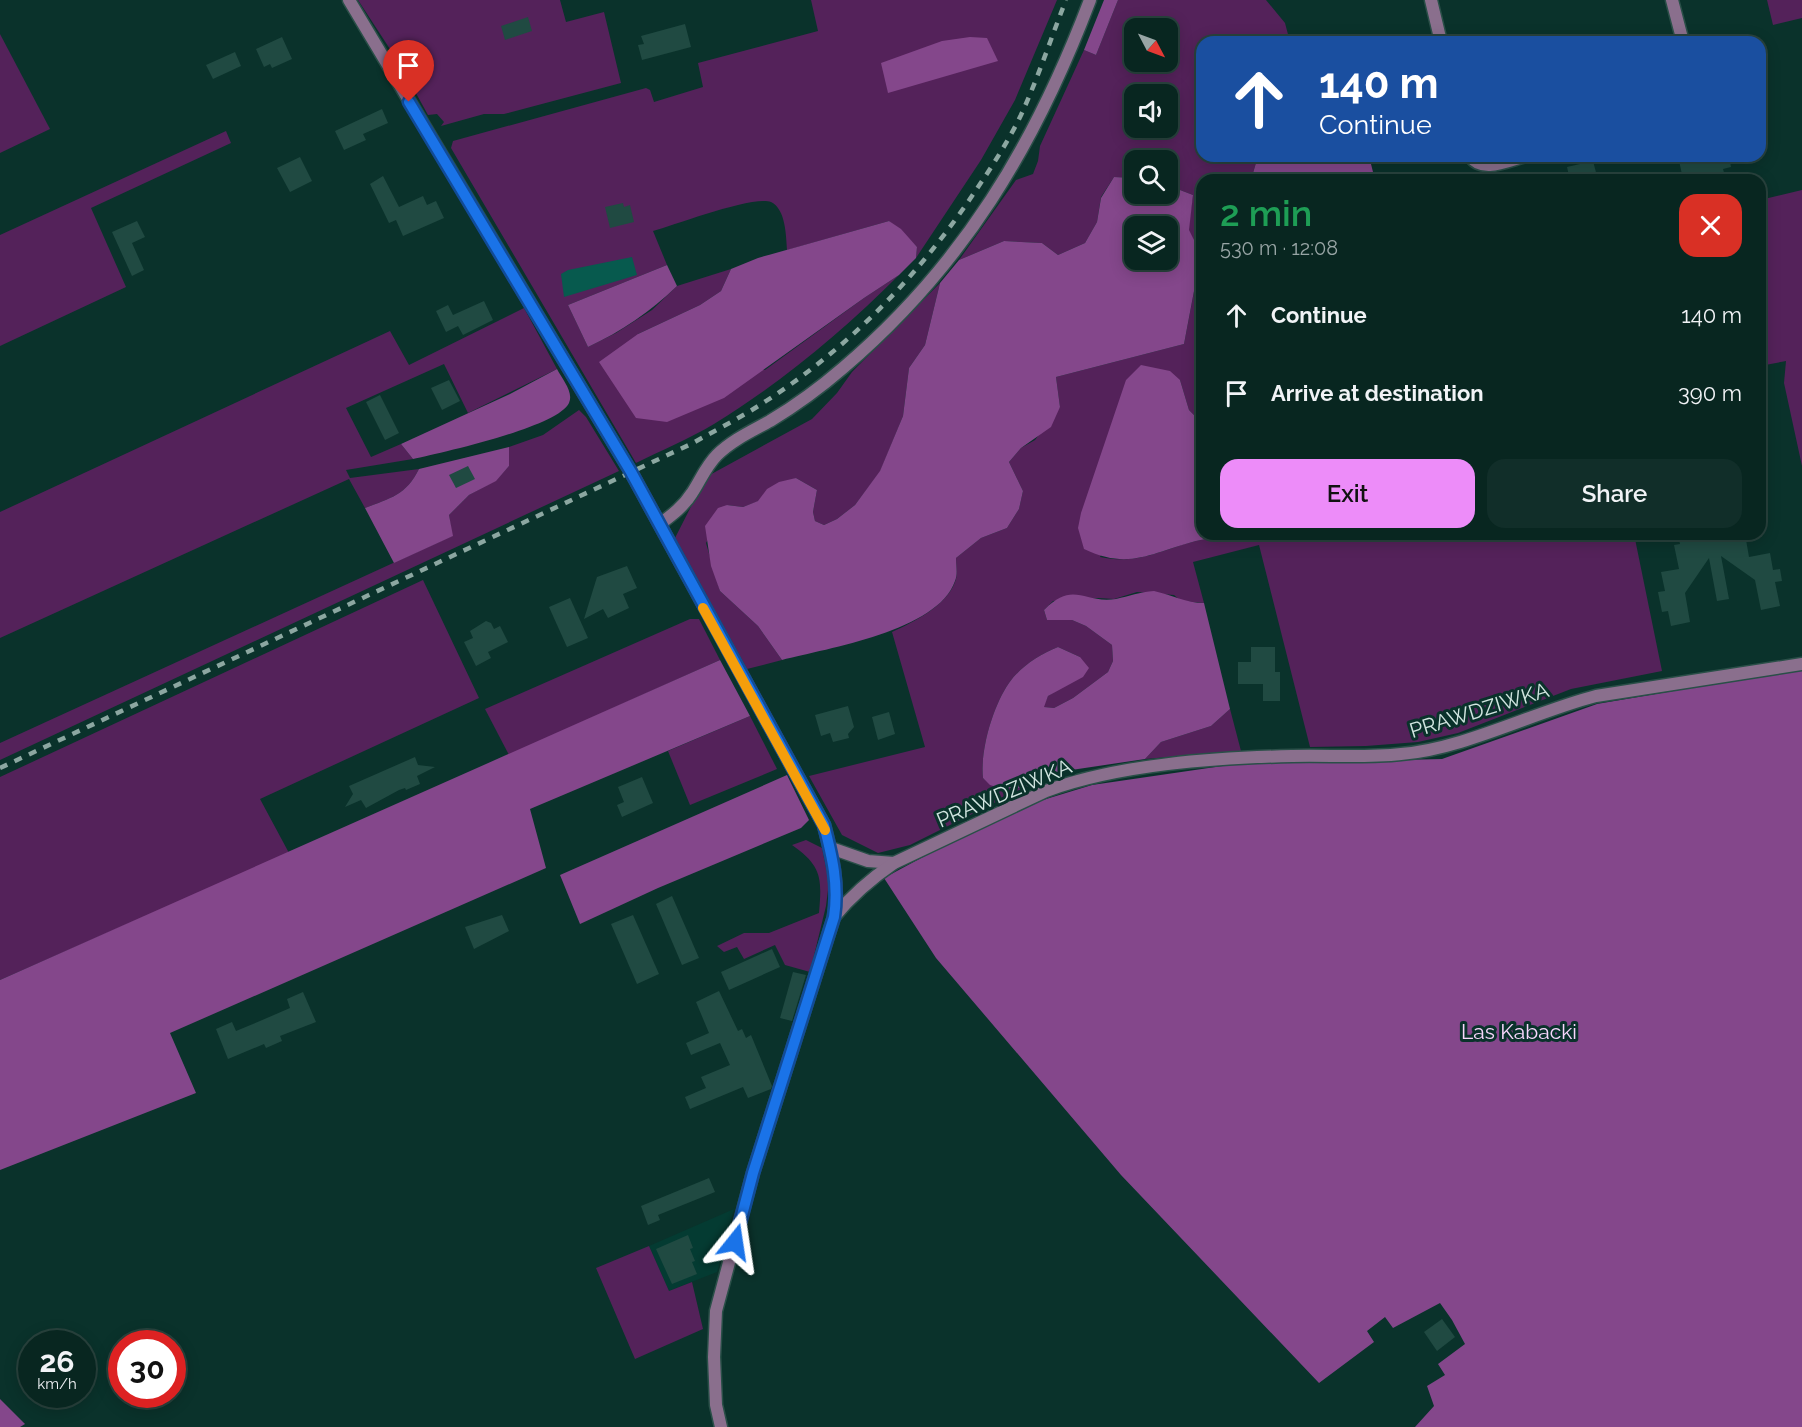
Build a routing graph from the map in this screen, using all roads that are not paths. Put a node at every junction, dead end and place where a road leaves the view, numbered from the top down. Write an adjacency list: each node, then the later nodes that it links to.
1 (349, 0): 9 (street)
2 (1090, 0): 9 (street)
3 (1431, 0): 5 (street)
4 (1672, 0): 6 (street)
5 (1440, 36)
6 (1681, 36)
7 (1476, 162): 8 (street)
8 (1501, 162)
9 (660, 524): 11 (street)
10 (1802, 664): 12 (street, PRAWDZIWKA)
11 (831, 848): 12 (street); 13 (street)
12 (894, 863): 13 (street, PRAWDZIWKA)
13 (834, 917): 14 (street, PRAWDZIWKA)
14 (720, 1427)

